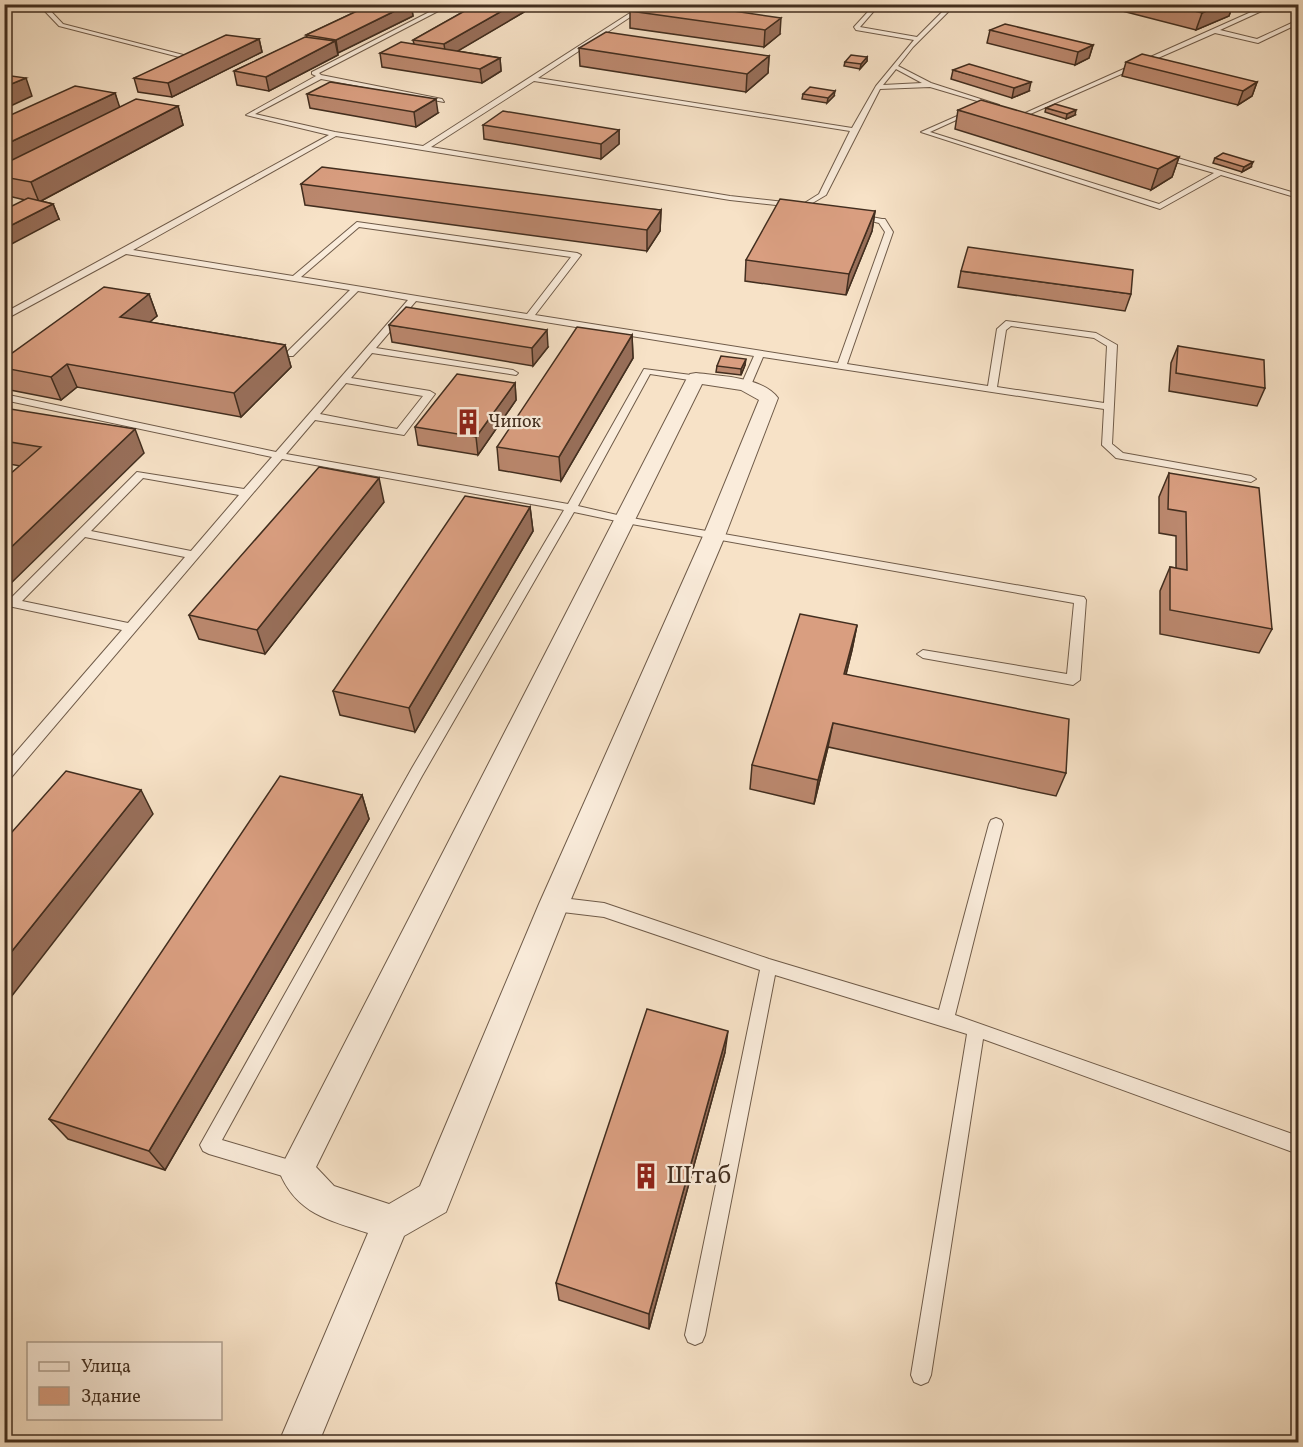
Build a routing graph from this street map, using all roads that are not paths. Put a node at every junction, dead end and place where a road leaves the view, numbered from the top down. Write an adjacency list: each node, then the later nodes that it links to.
1 (40, 4): 10 (lane)
2 (648, 4): 13 (lane)
3 (878, 4): 9 (lane)
4 (954, 4): 9 (lane)
5 (1275, 4): 8 (lane)
6 (444, 6): 12 (lane)
7 (1299, 22): 8 (lane)
8 (1215, 31): 20 (lane)
9 (918, 39): 11 (lane)
10 (183, 63)
11 (896, 67): 14 (lane); 15 (lane)
12 (320, 76): 16 (lane); 23 (lane)
13 (534, 79): 22 (lane); 24 (lane)
14 (930, 85): 15 (lane); 17 (lane)
15 (878, 87): 22 (lane)
16 (442, 101)
17 (1005, 108)
18 (1016, 111): 20 (lane)
19 (987, 112): 26 (lane)
20 (1026, 114): 21 (lane)
21 (1038, 118)
22 (854, 129): 28 (lane)
23 (335, 134): 24 (lane); 31 (lane)
24 (424, 148): 28 (lane)
25 (1151, 152): 26 (lane)
26 (1219, 173): 27 (lane)
27 (1299, 196)
28 (804, 206): 29 (lane)
29 (815, 208)
30 (849, 214): 40 (lane)
31 (125, 251): 32 (lane); 36 (lane)
32 (294, 279): 33 (lane); 35 (lane)
33 (357, 288): 34 (lane); 38 (lane)
34 (415, 297): 35 (lane); 37 (lane)
35 (530, 316): 39 (lane)
36 (4, 317)
37 (370, 350): 41 (lane); 43 (lane)
38 (290, 354)
39 (760, 354): 40 (lane); 44 (lane)
40 (842, 364): 45 (lane)
41 (513, 374)
42 (696, 378): 44 (street); 52 (lane); 53 (street)
43 (344, 380): 48 (lane); 48 (lane)
44 (746, 385): 55 (street)
45 (992, 388): 47 (lane); 47 (lane)
46 (4, 397): 49 (lane)
47 (1108, 407): 50 (lane)
48 (312, 416): 49 (lane)
49 (280, 456): 51 (lane); 52 (lane)
50 (1251, 479)
51 (248, 493): 54 (lane); 56 (lane)
52 (571, 508): 53 (lane); 66 (lane)
53 (626, 520): 55 (lane); 66 (street)
54 (83, 533): 56 (lane); 57 (lane)
55 (714, 536): 58 (lane); 61 (street)
56 (194, 555): 57 (lane)
57 (130, 628): 59 (lane)
58 (922, 654)
59 (4, 776)
60 (996, 824): 63 (lane)
61 (554, 904): 62 (lane); 67 (street)
62 (769, 966): 63 (lane); 68 (lane)
63 (945, 1021): 64 (lane)
64 (976, 1029): 65 (lane); 69 (lane)
65 (1299, 1145)
66 (296, 1171): 67 (street)
67 (391, 1223): 70 (street)
68 (695, 1335)
69 (921, 1375)
70 (299, 1443)

